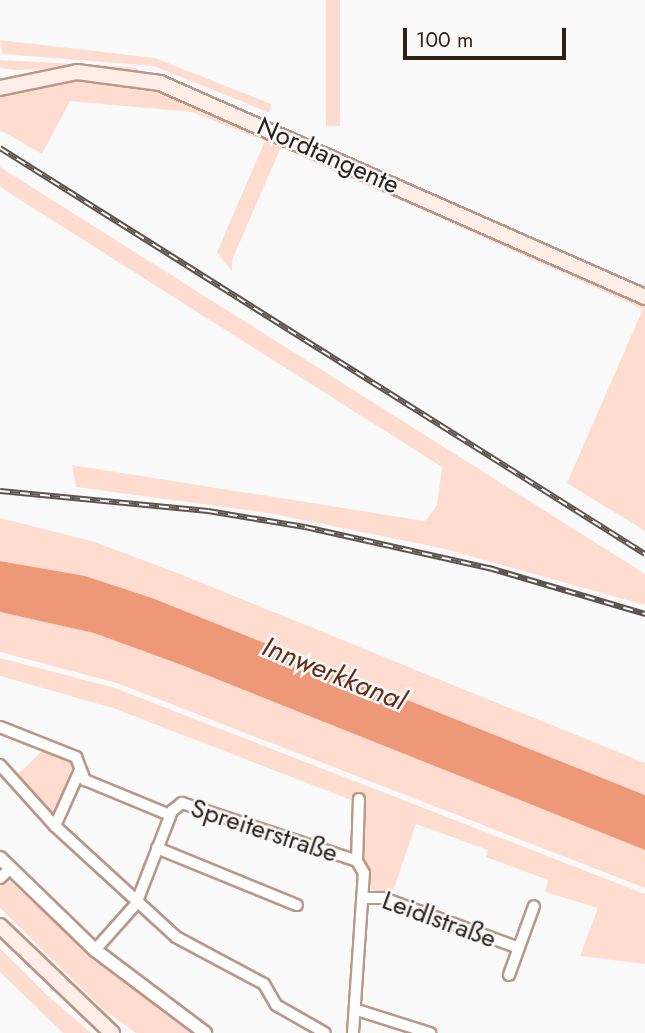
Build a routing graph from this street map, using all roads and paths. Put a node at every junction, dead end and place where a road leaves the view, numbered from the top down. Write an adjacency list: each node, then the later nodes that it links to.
1 (1, 85): 2 (main road, Nordtangente)
2 (645, 297)
3 (0, 727): 5 (street)
4 (0, 765): 8 (street)
5 (80, 770): 7 (street); 8 (street)
6 (359, 799): 11 (street, Spreiterstraße)
7 (170, 815): 9 (street, Spreiterstraße); 11 (street, Spreiterstraße)
8 (55, 826): 14 (street)
9 (157, 848): 14 (street, Spreiterstraße); 15 (street, Spreiterstraße)
10 (0, 858): 12 (street)
11 (358, 861): 13 (street, Spreiterstraße)
12 (5, 873): 19 (street)
13 (363, 898): 18 (street, Leidlstraße); 21 (street, Spreiterstraße)
14 (136, 904): 19 (street, Spreiterstraße); 24 (street)
15 (297, 905)
16 (534, 906): 18 (street, Leidlstraße)
17 (0, 926): 22 (main road)
18 (516, 947): 20 (street, Leidlstraße)
19 (95, 950): 23 (street)
20 (509, 975)
21 (357, 1010): 25 (street, Spreiterstraße); 26 (street)
22 (112, 1033)
23 (205, 1033)
24 (325, 1033)
25 (353, 1033)
26 (430, 1033)

